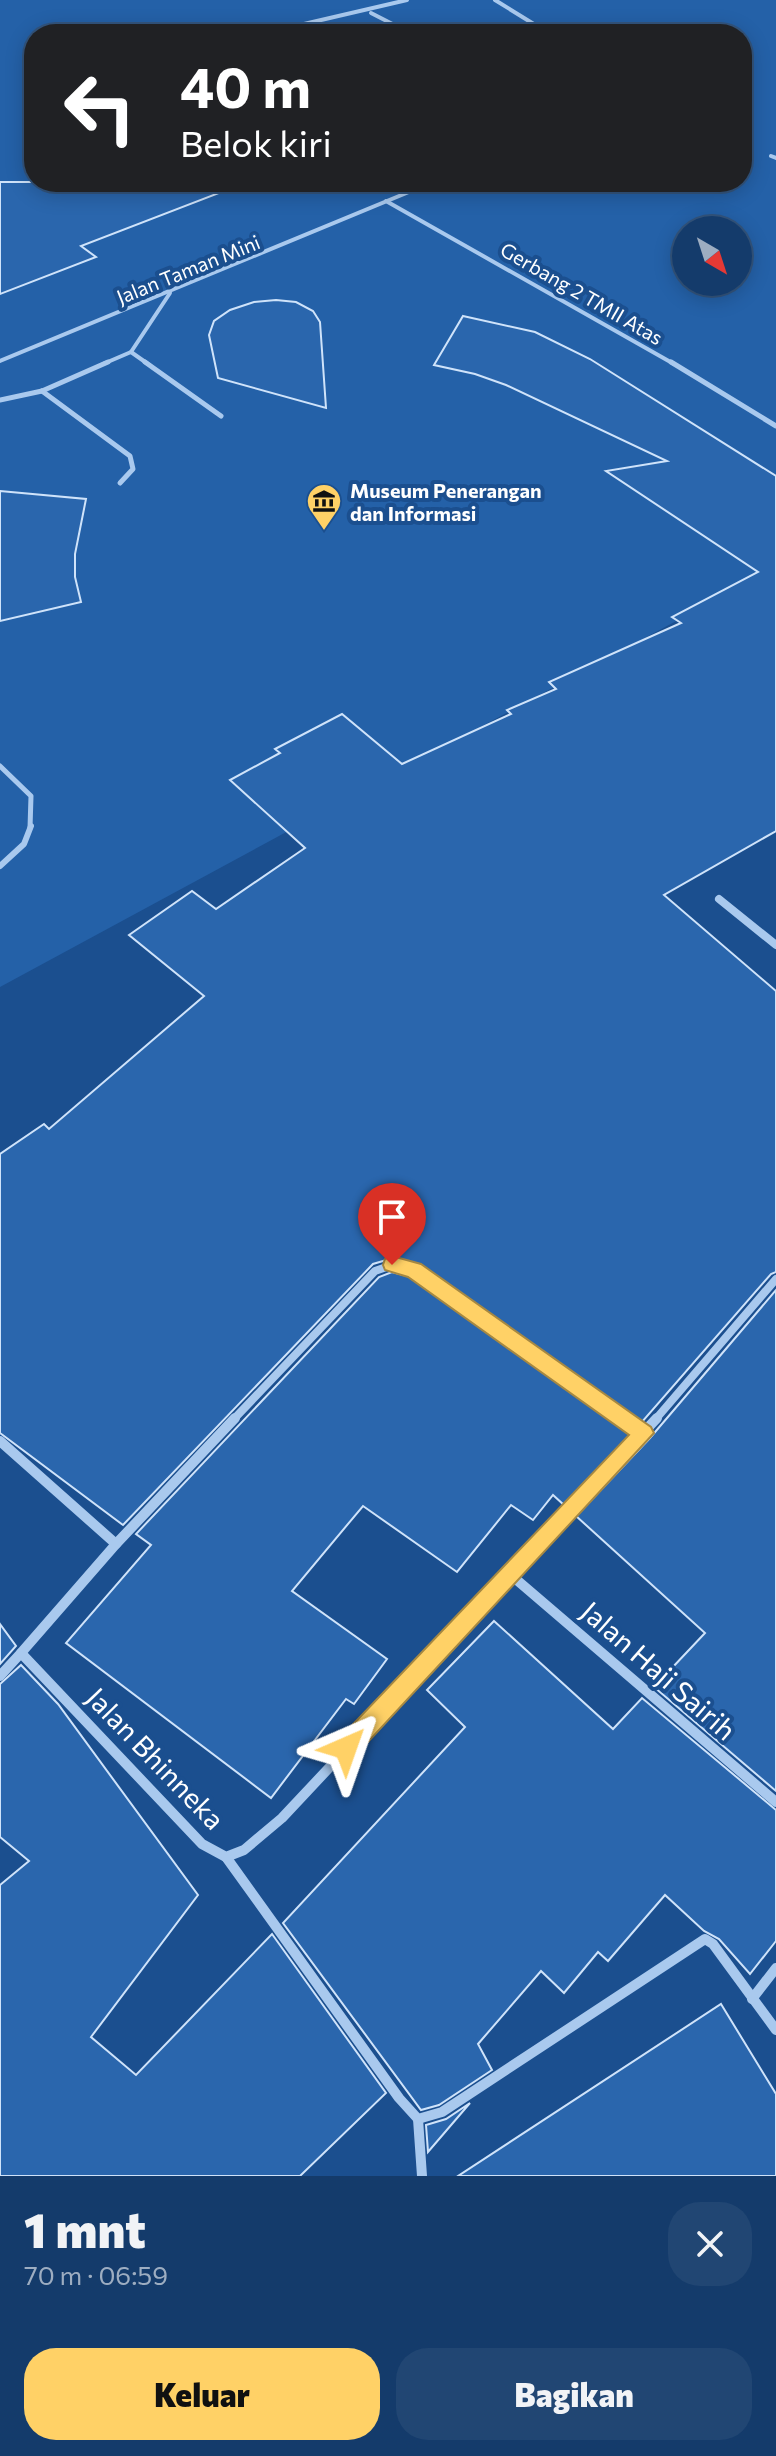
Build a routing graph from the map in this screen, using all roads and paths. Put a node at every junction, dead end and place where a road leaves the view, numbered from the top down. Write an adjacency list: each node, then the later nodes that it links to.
1 (407, 0): 3 (lane)
2 (495, 0): 6 (lane)
3 (371, 13): 4 (lane); 5 (lane)
4 (303, 24)
5 (392, 24)
6 (534, 24)
7 (408, 192): 8 (lane, Jalan Taman Mini)
8 (386, 201): 9 (lane, Jalan Taman Mini); 15 (lane, Gerbang 2 TMII Atas)
9 (170, 293): 10 (lane); 11 (lane, Jalan Taman Mini)
10 (131, 352): 12 (lane); 14 (lane)
11 (0, 361)
12 (42, 391): 13 (lane); 16 (lane)
13 (0, 400)
14 (221, 416)
15 (776, 426)
16 (120, 483)
17 (0, 766): 18 (lane)
18 (0, 866)
19 (719, 899): 20 (street)
20 (776, 945)
21 (776, 1279): 22 (street, Jalan Bhinneka)
22 (644, 1433): 24 (street); 25 (street, Jalan Bhinneka)
23 (0, 1441): 24 (street)
24 (116, 1544): 26 (street)
25 (511, 1575): 28 (street, Jalan Haji Sairih); 29 (street, Jalan Bhinneka)
26 (21, 1653): 27 (street); 29 (street, Jalan Bhinneka)
27 (0, 1676)
28 (776, 1802)
29 (226, 1857): 33 (street)
30 (776, 1968): 31 (street)
31 (752, 1999): 32 (street); 33 (street)
32 (776, 2030)
33 (418, 2119): 34 (street)
34 (422, 2176)

